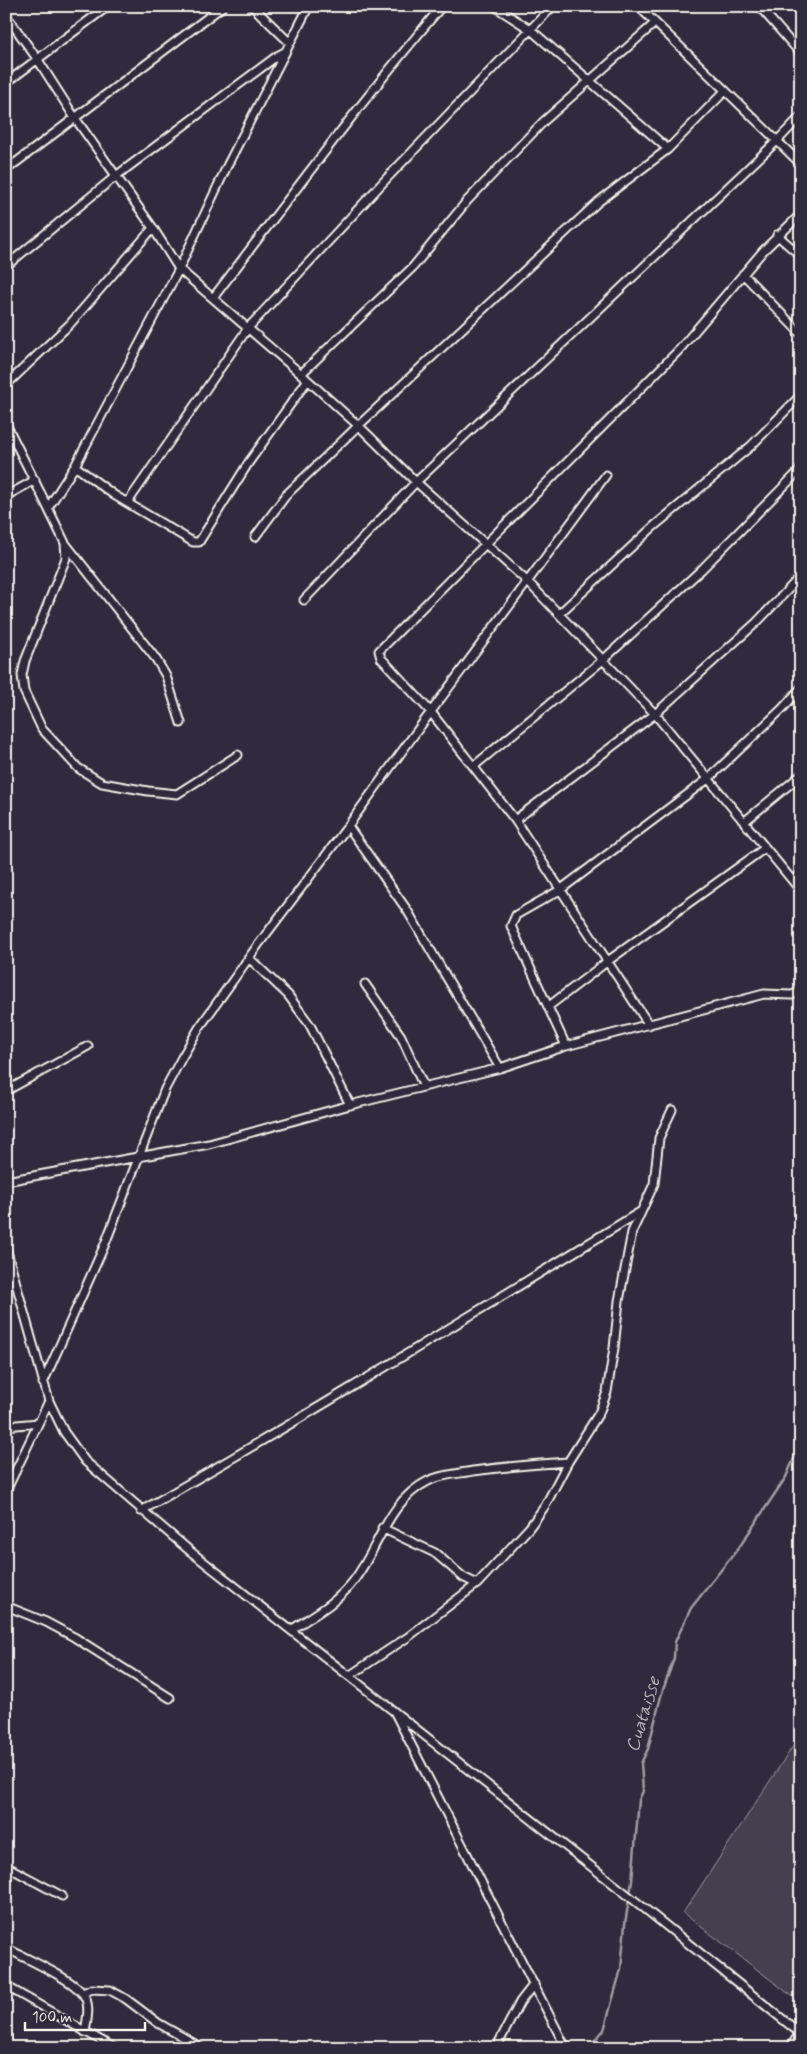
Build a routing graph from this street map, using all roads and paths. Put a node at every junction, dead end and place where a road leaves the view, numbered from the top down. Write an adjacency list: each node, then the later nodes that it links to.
1 (108, 6): 16 (street)
2 (223, 6): 21 (street)
3 (252, 6): 13 (street)
4 (309, 6): 13 (street)
5 (442, 6): 34 (street)
6 (494, 6): 12 (street)
7 (553, 6): 12 (street)
8 (638, 6): 11 (street)
9 (759, 6): 15 (street)
10 (6, 15): 16 (street)
11 (655, 23): 17 (street); 19 (street)
12 (531, 30): 17 (street); 35 (street)
13 (290, 43): 14 (street)
14 (286, 52): 26 (street); 32 (street)
15 (801, 54)
16 (38, 60): 18 (street); 21 (street)
17 (589, 82): 23 (street); 37 (street)
18 (6, 83)
19 (724, 92): 22 (street); 23 (street)
20 (801, 116): 22 (street)
21 (75, 118): 25 (street); 26 (street)
22 (777, 141): 24 (street); 47 (street)
23 (668, 149): 42 (street)
24 (801, 164)
25 (6, 170)
26 (116, 176): 28 (street); 31 (street)
27 (801, 214): 29 (street)
28 (153, 228): 32 (street); 39 (street)
29 (777, 235): 30 (street); 33 (street)
30 (801, 256)
31 (6, 266)
32 (179, 269): 34 (street); 43 (street)
33 (743, 274): 36 (street); 52 (street)
34 (213, 298): 35 (street)
35 (248, 328): 37 (street); 49 (street)
36 (801, 334)
37 (301, 374): 38 (street)
38 (307, 380): 42 (street); 49 (street)
39 (6, 385)
40 (801, 395): 57 (street)
41 (6, 424): 46 (street)
42 (358, 426): 47 (street); 51 (street)
43 (75, 466): 49 (street); 50 (street)
44 (801, 469): 58 (street)
45 (606, 475): 55 (street)
46 (35, 480): 48 (street); 50 (street)
47 (416, 482): 52 (street); 56 (street)
48 (6, 496)
49 (128, 502)
50 (48, 508): 53 (street)
51 (255, 537)
52 (486, 542): 55 (street); 60 (street)
53 (65, 543): 62 (street); 63 (street)
54 (801, 576): 61 (street)
55 (528, 582): 57 (street); 60 (street)
56 (304, 600)
57 (559, 614): 58 (street)
58 (603, 660): 61 (street); 64 (street)
59 (801, 688): 66 (street)
60 (430, 711): 64 (street); 69 (street)
61 (655, 714): 66 (street); 67 (street)
62 (181, 723)
63 (238, 756)
64 (474, 766): 67 (street)
65 (801, 775): 68 (street)
66 (708, 779): 68 (street); 73 (street)
67 (515, 820): 73 (street)
68 (744, 822): 70 (street)
69 (348, 826): 75 (street); 83 (street)
70 (765, 848): 72 (street); 76 (street)
71 (801, 874): 72 (street)
72 (793, 882): 74 (street)
73 (560, 890): 76 (street); 79 (street)
74 (801, 891)
75 (249, 958): 86 (street); 88 (street)
76 (608, 961): 79 (street); 80 (street)
77 (365, 984): 84 (street)
78 (801, 991): 80 (street)
79 (549, 1006): 82 (street)
80 (649, 1025): 82 (street)
81 (88, 1046): 85 (street)
82 (566, 1046): 83 (street)
83 (500, 1068): 84 (street)
84 (424, 1087): 86 (street)
85 (6, 1091)
86 (350, 1105): 88 (street)
87 (672, 1110): 90 (street)
88 (139, 1156): 89 (street); 92 (street)
89 (6, 1181)
90 (640, 1212): 96 (street); 98 (street)
91 (7, 1252): 92 (street)
92 (43, 1383): 93 (street)
93 (49, 1401): 94 (street); 98 (street)
94 (38, 1422): 95 (street); 97 (street)
95 (6, 1426)
96 (568, 1462): 99 (street); 100 (street)
97 (6, 1492)
98 (141, 1511): 102 (street)
99 (382, 1528): 100 (street); 102 (street)
100 (477, 1584): 103 (street)
101 (6, 1606): 104 (street)
102 (290, 1630): 103 (street)
103 (349, 1676): 105 (street)
104 (170, 1698)
105 (393, 1710): 109 (street); 113 (street)
106 (6, 1866): 107 (street)
107 (62, 1896)
108 (6, 1948): 111 (street)
109 (534, 1984): 116 (street); 117 (street)
110 (6, 1986): 112 (street)
111 (83, 1994): 112 (street); 115 (street)
112 (85, 2032): 114 (street)
113 (800, 2033): 118 (street)
114 (114, 2048)
115 (202, 2048)
116 (496, 2048)
117 (566, 2048)
118 (790, 2048)

